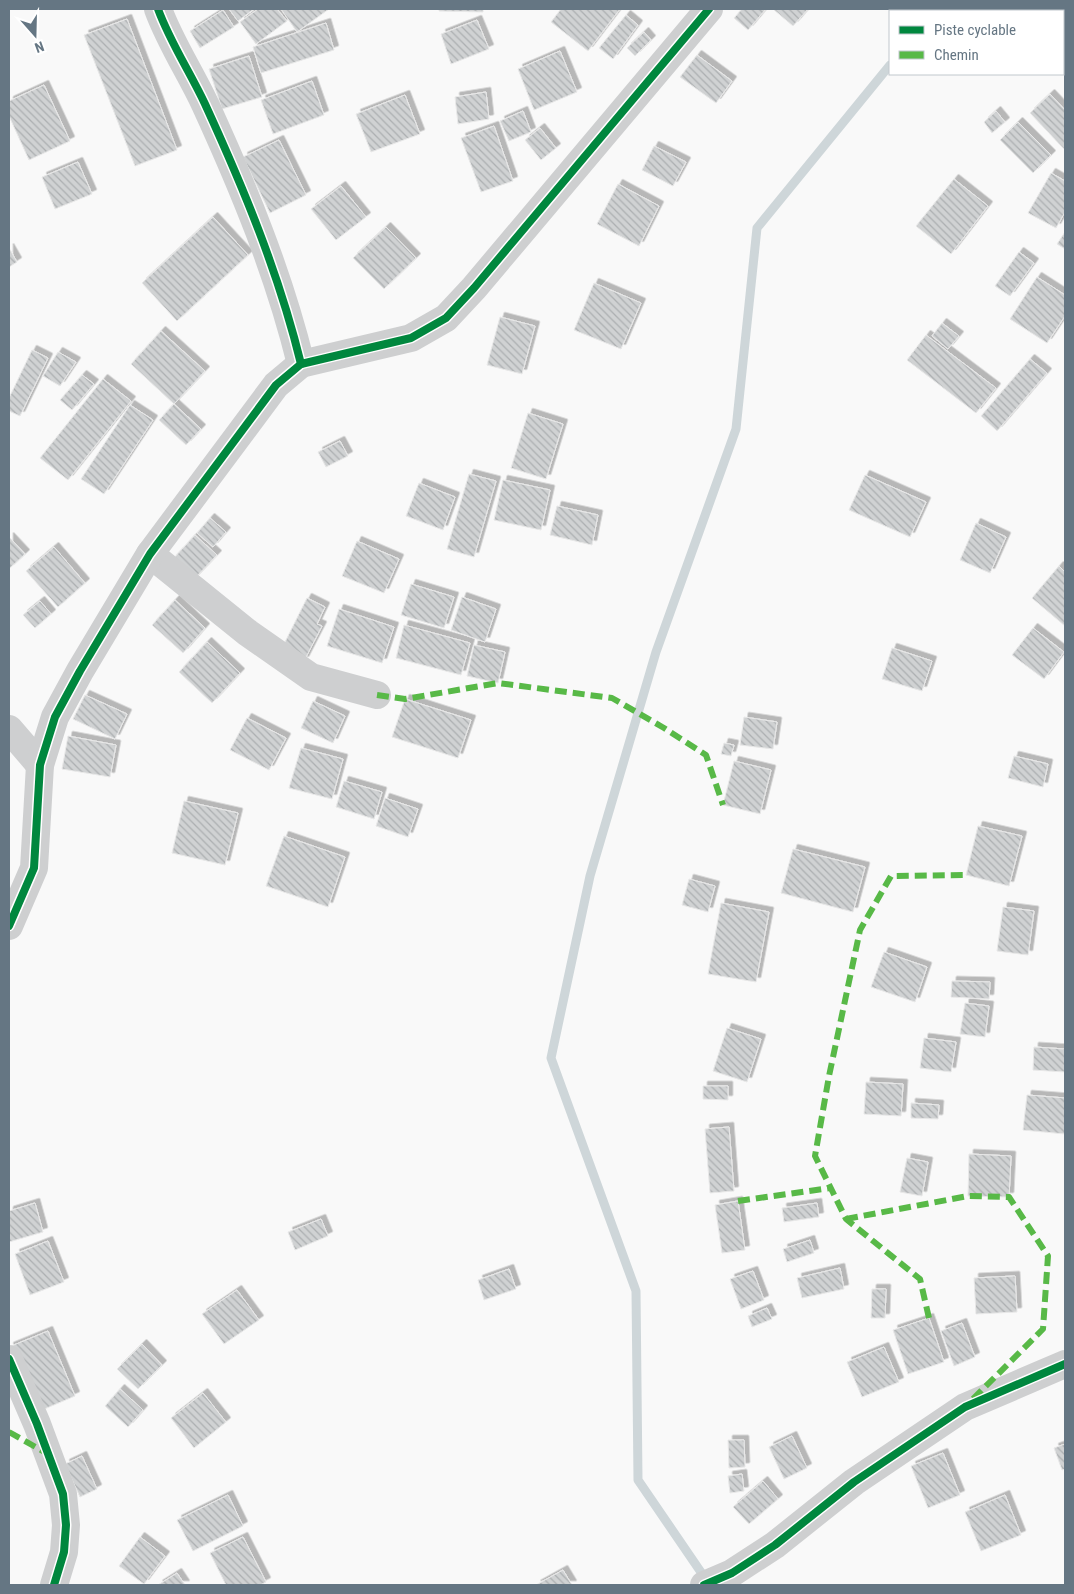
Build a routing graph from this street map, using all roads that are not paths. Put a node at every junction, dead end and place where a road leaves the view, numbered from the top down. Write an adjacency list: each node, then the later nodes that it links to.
1 (158, 9): 3 (street)
2 (710, 9): 3 (street)
3 (300, 364): 4 (street)
4 (150, 554): 5 (street); 7 (street)
5 (377, 695)
6 (9, 730): 7 (street)
7 (40, 765): 8 (street)
8 (9, 926)
9 (9, 1359): 11 (street)
10 (1065, 1364): 12 (street)
11 (54, 1585)
12 (704, 1585)

